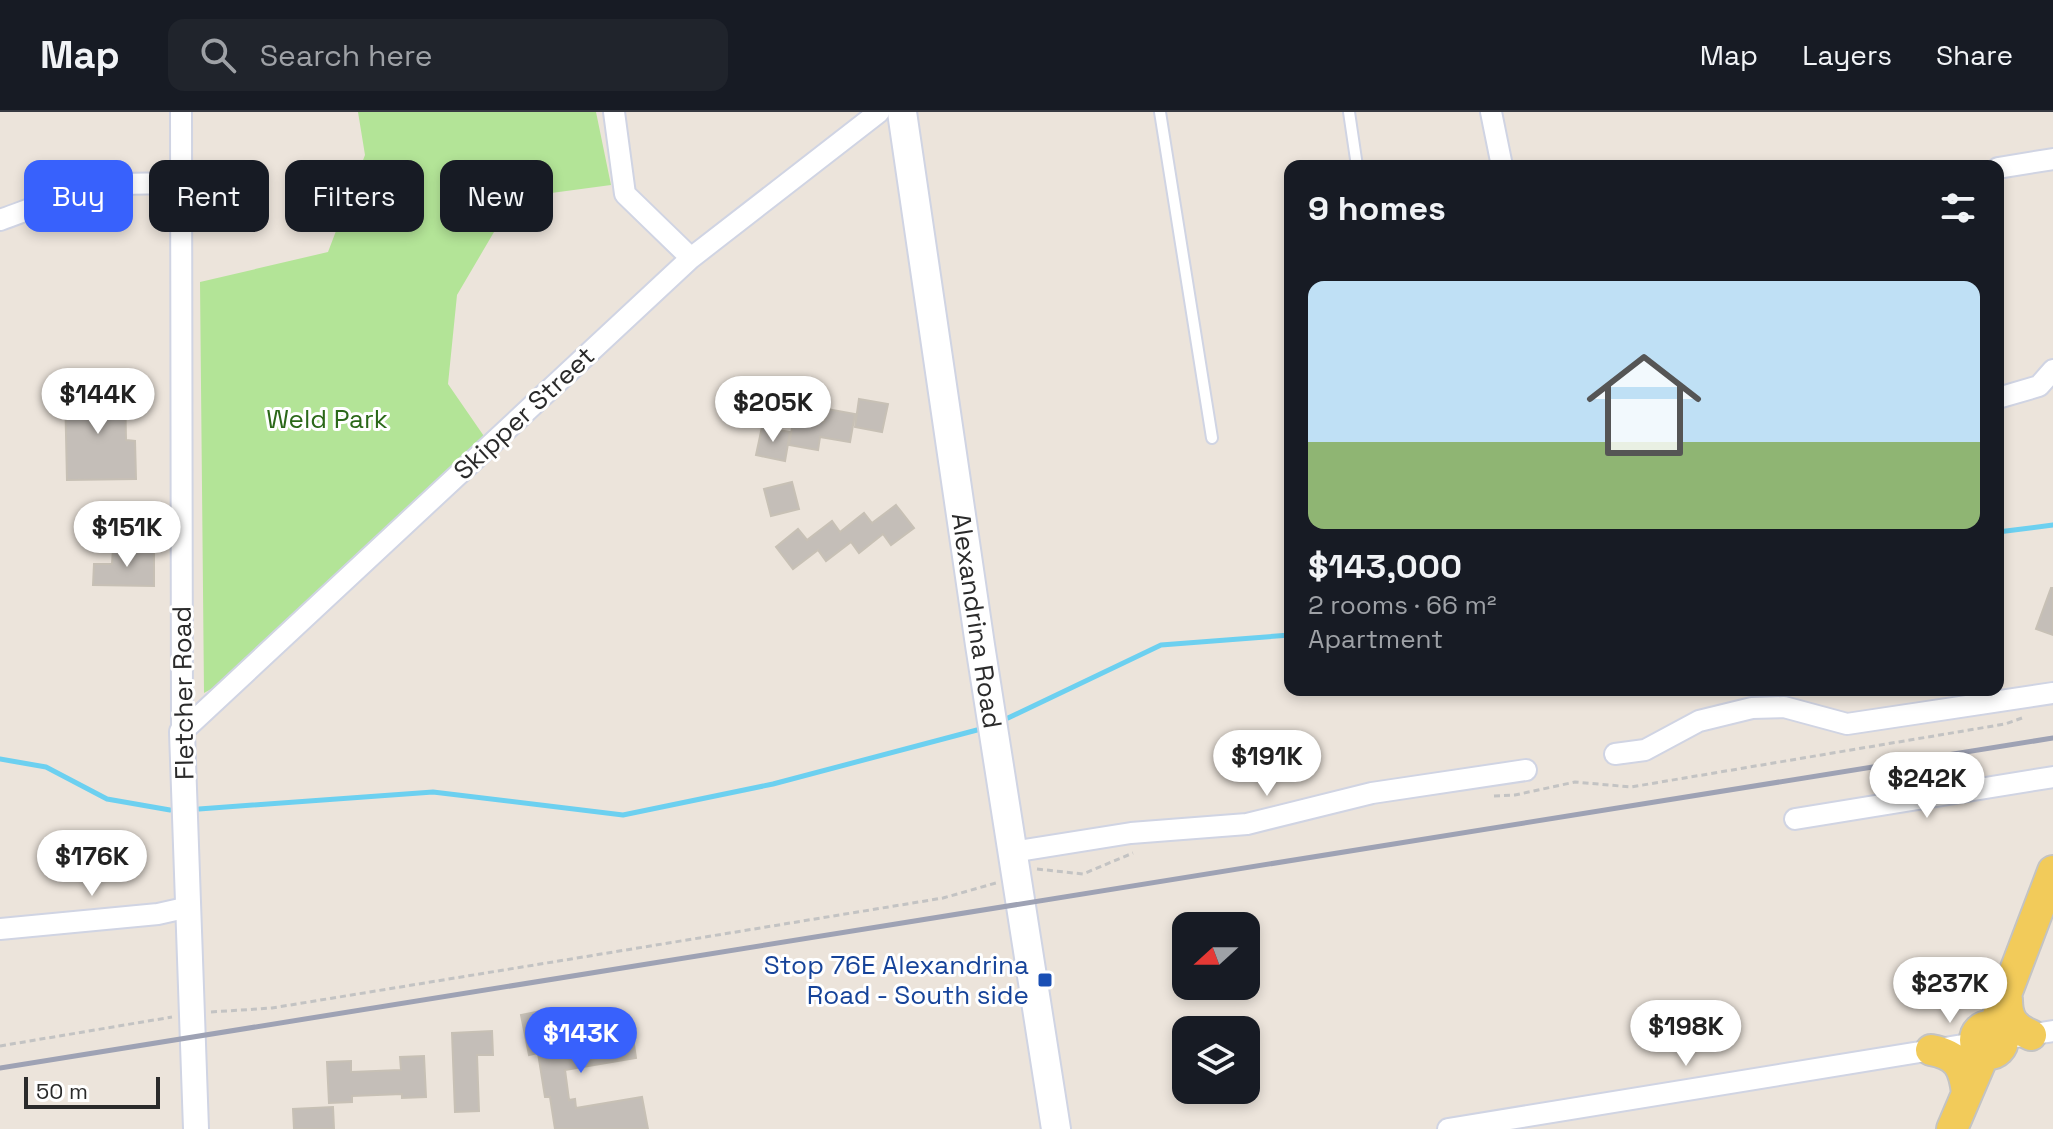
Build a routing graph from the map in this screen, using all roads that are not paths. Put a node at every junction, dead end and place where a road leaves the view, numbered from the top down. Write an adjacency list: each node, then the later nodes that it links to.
1 (181, 112): 9 (street, Fletcher Road)
2 (614, 112): 16 (street)
3 (879, 112): 16 (street, Skipper Street)
4 (902, 112): 26 (main road, Alexandrina Road)
5 (1160, 112): 19 (lane)
6 (1349, 112): 10 (lane)
7 (1491, 112): 11 (street)
8 (2053, 159): 12 (street)
9 (179, 160)
10 (1356, 160)
11 (1501, 160)
12 (2004, 167)
13 (149, 182): 14 (street)
14 (0, 220)
15 (178, 232): 21 (street, Fletcher Road)
16 (691, 258): 21 (street, Skipper Street)
17 (2053, 370): 18 (street)
18 (2004, 396)
19 (1212, 438)
20 (2053, 693): 22 (street)
21 (182, 732): 28 (street, Fletcher Road)
22 (1615, 754)
23 (1526, 770): 26 (street)
24 (2053, 777): 25 (street)
25 (1795, 819)
26 (1014, 864): 34 (main road, Alexandrina Road)
27 (2053, 871): 30 (main road)
28 (189, 907): 29 (street); 33 (street, Fletcher Road)
29 (0, 929)
30 (2007, 1038): 31 (street); 32 (main road)
31 (1931, 1050): 32 (main road); 35 (street)
32 (1967, 1093): 36 (main road)
33 (196, 1129)
34 (1056, 1129)
35 (1448, 1129)
36 (1952, 1129)

